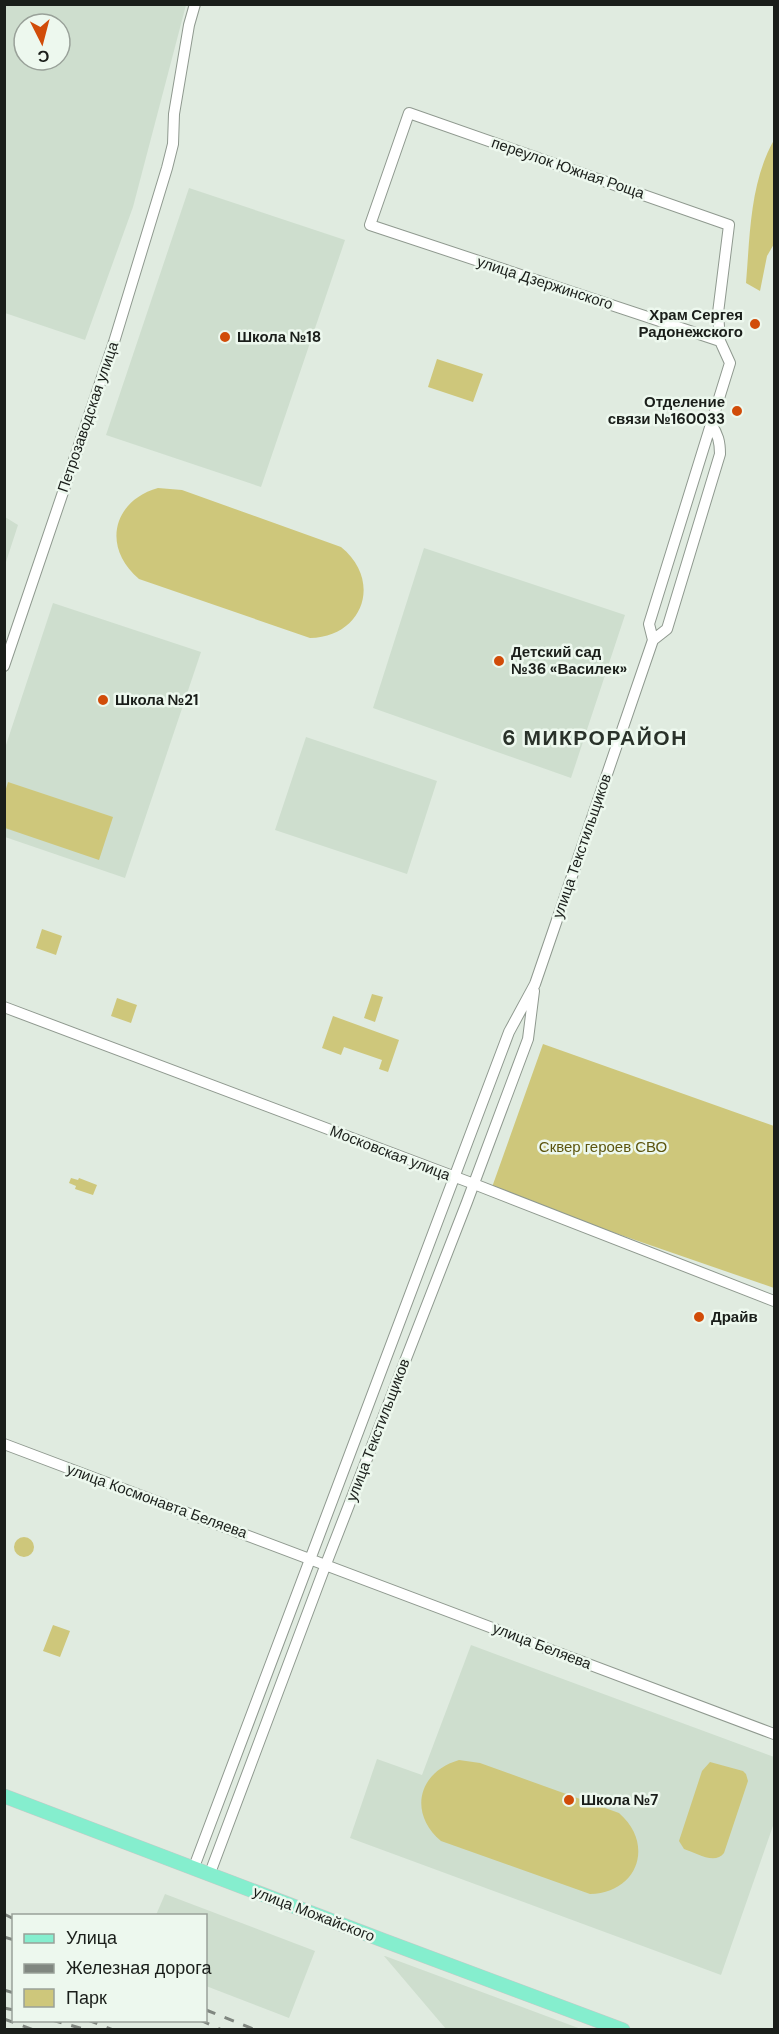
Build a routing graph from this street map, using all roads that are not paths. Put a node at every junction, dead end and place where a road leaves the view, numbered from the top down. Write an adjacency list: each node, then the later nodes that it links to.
1 (195, 4): 6 (street, Петрозаводская улица)
2 (370, 225): 3 (street, улица Дзержинского); 3 (street, переулок Южная Роща)
3 (720, 341): 4 (street, улица Текстильщиков)
4 (711, 424): 5 (street, улица Текстильщиков); 5 (street, улица Текстильщиков)
5 (653, 640): 7 (street, улица Текстильщиков)
6 (4, 666)
7 (535, 984): 9 (street, улица Текстильщиков); 10 (street, улица Текстильщиков)
8 (4, 1007): 11 (street, Московская улица)
9 (509, 1032): 10 (street); 11 (street, улица Текстильщиков)
10 (528, 1039): 12 (street, улица Текстильщиков)
11 (454, 1177): 12 (street, Московская улица); 15 (street, улица Текстильщиков)
12 (474, 1184): 13 (street, Московская улица); 16 (street, улица Текстильщиков)
13 (774, 1301)
14 (4, 1444): 15 (street, улица Космонавта Беляева)
15 (310, 1558): 16 (street, улица Беляева); 19 (street, улица Текстильщиков)
16 (326, 1564): 17 (street, улица Беляева); 20 (street, улица Текстильщиков)
17 (774, 1734)
18 (4, 1796): 19 (main road, улица Можайского)
19 (194, 1867): 20 (main road, улица Можайского)
20 (210, 1874): 21 (main road, улица Можайского)
21 (623, 2030)

